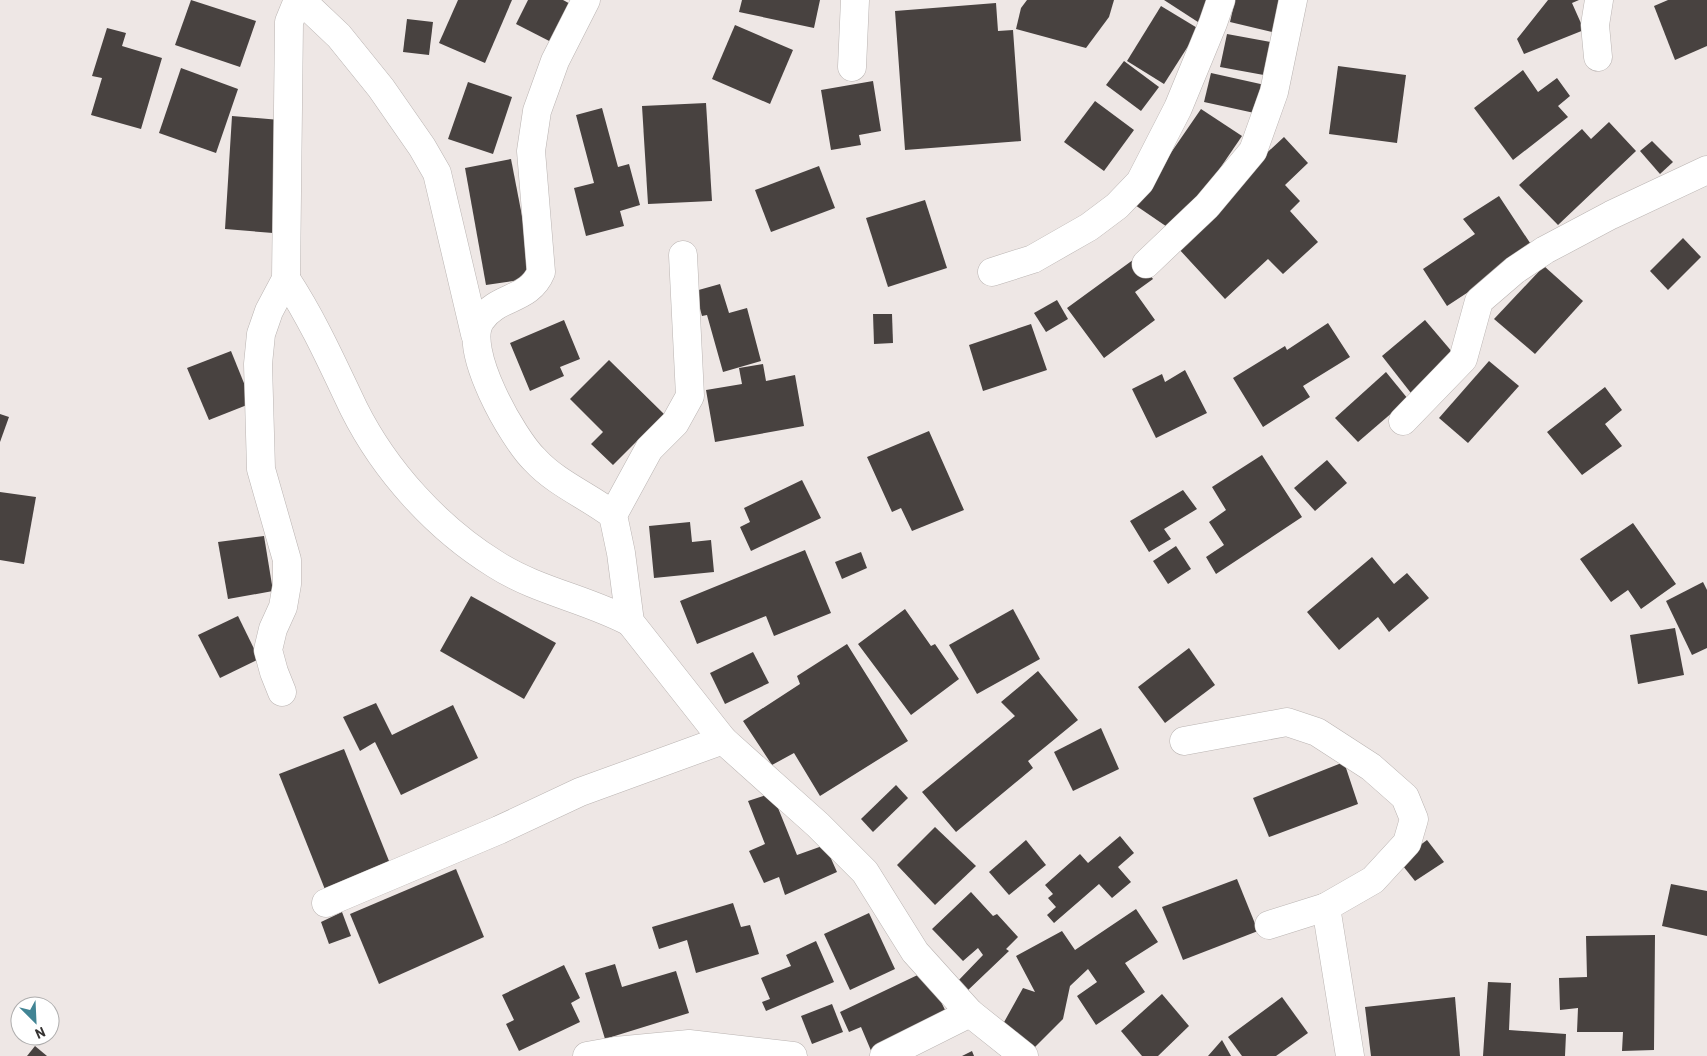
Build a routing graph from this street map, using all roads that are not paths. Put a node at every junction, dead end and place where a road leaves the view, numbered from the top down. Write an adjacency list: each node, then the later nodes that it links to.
1 (299, 0): 13 (street); 14 (street)
2 (586, 0): 14 (street)
3 (855, 0): 8 (street)
4 (1220, 0): 12 (street)
5 (1293, 0): 11 (street)
6 (1599, 0): 7 (street)
7 (1598, 57)
8 (852, 67)
9 (1707, 170): 15 (street)
10 (683, 255): 16 (street)
11 (1146, 264)
12 (992, 272)
13 (286, 279): 17 (street); 18 (street)
14 (475, 334): 16 (street)
15 (1404, 422)
16 (613, 515): 17 (street)
17 (630, 622): 19 (street)
18 (282, 692)
19 (723, 740): 21 (street); 24 (street)
20 (1184, 741): 22 (street)
21 (326, 903)
22 (1326, 907): 23 (street); 29 (street)
23 (1268, 925)
24 (970, 1013): 27 (street); 28 (street)
25 (587, 1056): 26 (street)
26 (793, 1056)
27 (884, 1056)
28 (1024, 1056)
29 (1350, 1056)

